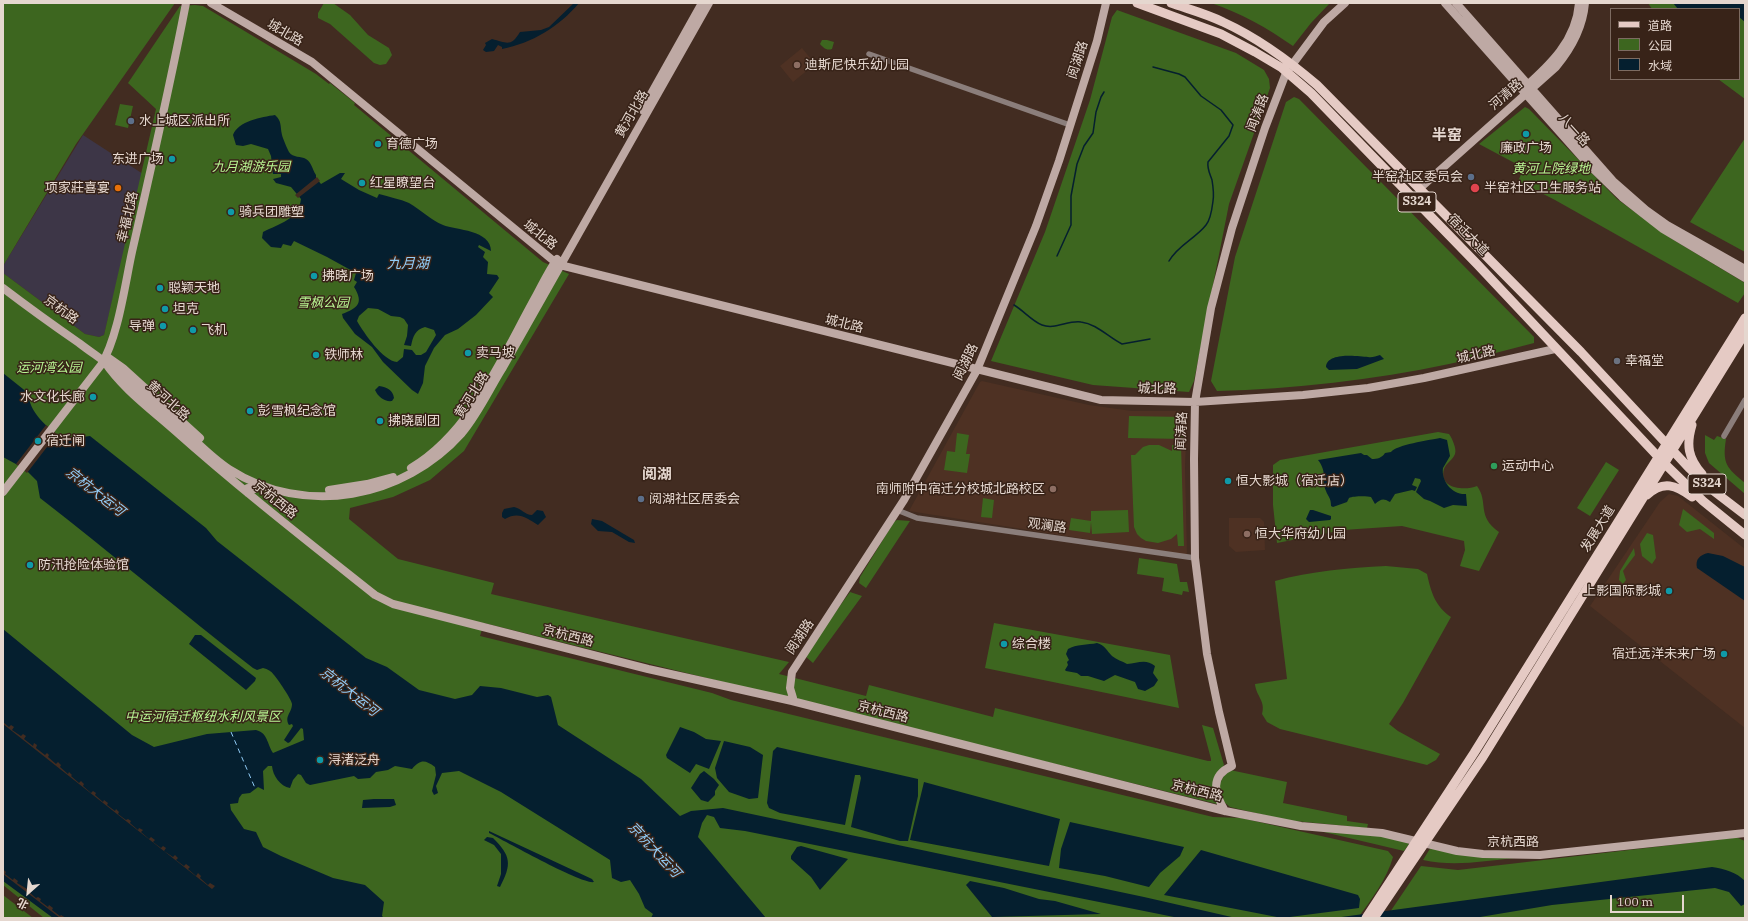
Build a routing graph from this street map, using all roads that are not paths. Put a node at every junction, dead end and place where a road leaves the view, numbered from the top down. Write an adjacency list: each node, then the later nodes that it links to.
1 (186, 3): 27 (street, 幸福北路)
2 (211, 3): 19 (street, 城北路)
3 (702, 3): 19 (street, 黄河北路)
4 (709, 3): 19 (street, 黄河北路)
5 (1106, 3): 17 (street, 阅湖路)
6 (1137, 3): 15 (main road, 宿迁大道 / S324)
7 (1171, 3): 14 (main road, 宿迁大道 / S324)
8 (1345, 3): 14 (street, 闻涛路)
9 (1445, 3): 16 (street, 八一路)
10 (1456, 3): 16 (street, 八一路)
11 (1579, 3): 16 (street, 河清路)
12 (1585, 3): 16 (street, 河清路)
13 (869, 54): 17 (street)
14 (1293, 64): 15 (street, 闻涛路); 18 (main road, 宿迁大道 / S324)
15 (1286, 73): 26 (main road, 宿迁大道 / S324); 31 (street, 闻涛路)
16 (1526, 90): 18 (street, 河清路); 20 (street, 八一路); 21 (street, 八一路)
17 (1070, 125): 28 (street, 阅湖路)
18 (1418, 187): 33 (main road, 宿迁大道 / S324)
19 (557, 264): 27 (street, 黄河北路); 28 (street, 城北路)
20 (1745, 269)
21 (1745, 278)
22 (3, 282): 27 (street, 京杭路)
23 (3, 288): 27 (street, 京杭路)
24 (1745, 318): 33 (main road, 发展大道)
25 (1745, 333): 29 (main road, 发展大道)
26 (1555, 349): 31 (street, 城北路); 34 (main road, 宿迁大道 / S324)
27 (105, 358): 35 (street, 幸福北路); 44 (street, 京杭西路)
28 (977, 370): 31 (street, 城北路); 38 (street, 阅湖路)
29 (1709, 391): 33 (main road, 发展大道); 39 (main road)
30 (1745, 400): 32 (street)
31 (1195, 402): 43 (street, 闻涛路)
32 (1724, 436)
33 (1670, 446): 34 (main road, 发展大道); 36 (main road, 宿迁大道 / S324)
34 (1661, 460): 37 (main road, 宿迁大道 / S324); 40 (main road, 发展大道); 47 (main road, 发展大道)
35 (3, 492)
36 (1715, 492): 37 (main road); 39 (main road, 宿迁大道 / S324)
37 (1703, 501): 41 (main road, 宿迁大道 / S324)
38 (897, 510): 43 (street, 观澜路); 44 (street, 阅湖路)
39 (1745, 515)
40 (1625, 525): 41 (main road); 48 (main road, 发展大道)
41 (1732, 526): 42 (main road, 宿迁大道 / S324)
42 (1745, 536)
43 (1195, 558): 45 (street, 闻涛路)
44 (792, 701): 45 (street, 京杭西路)
45 (1225, 810): 46 (street, 京杭西路)
46 (1745, 833)
47 (1366, 918)
48 (1374, 918)

